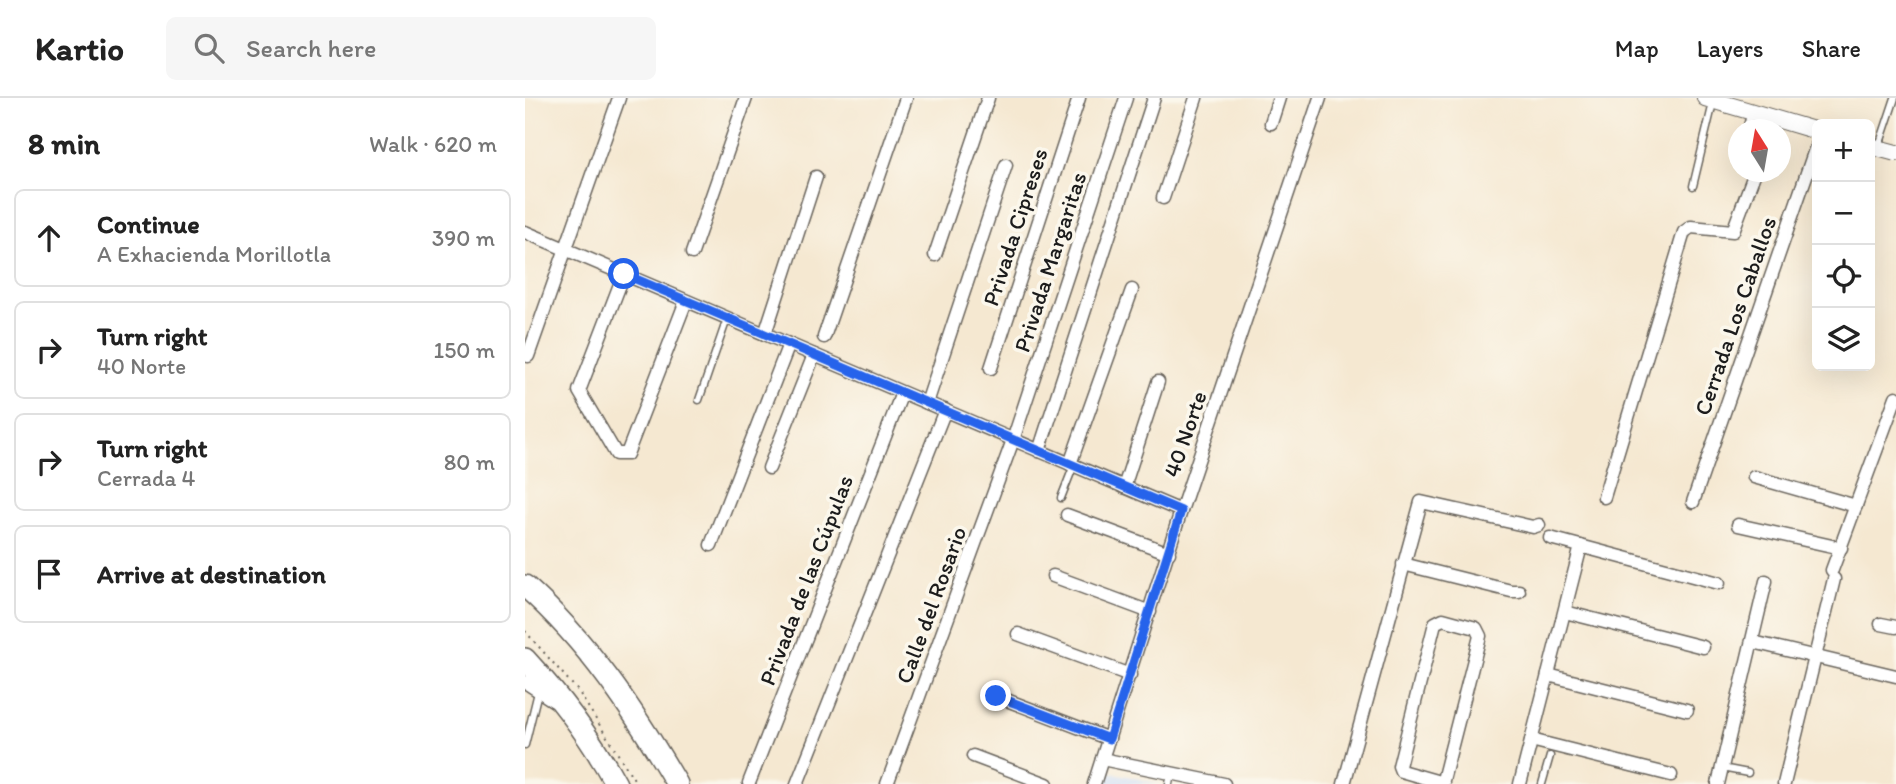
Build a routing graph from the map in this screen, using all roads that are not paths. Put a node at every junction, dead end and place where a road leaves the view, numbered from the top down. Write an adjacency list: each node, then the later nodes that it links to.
1 (619, 98): 29 (street)
2 (746, 98): 30 (street)
3 (906, 98): 37 (street)
4 (988, 98): 31 (street)
5 (1079, 98): 41 (street, Privada Cipreses)
6 (1126, 98): 49 (street, Privada Margaritas)
7 (1154, 98): 50 (street)
8 (1196, 98): 27 (street)
9 (1279, 98): 16 (street)
10 (1320, 98): 59 (street, 40 Norte)
11 (1895, 98): 19 (lane)
12 (1709, 99): 13 (street); 26 (lane)
13 (1751, 111): 14 (lane); 15 (street)
14 (1749, 119)
15 (1763, 119)
16 (1271, 123)
17 (1791, 127): 18 (street)
18 (1812, 130)
19 (1875, 145)
20 (1875, 147): 21 (street)
21 (1896, 153)
22 (1812, 158): 57 (street, Cerrada Los Caballos)
23 (1006, 165): 46 (street)
24 (816, 177): 36 (street)
25 (1751, 182): 55 (street)
26 (1693, 186)
27 (1163, 198)
28 (525, 232): 29 (street)
29 (567, 250): 32 (street); 40 (street)
30 (692, 253)
31 (935, 256)
32 (624, 274): 34 (street); 34 (street)
33 (1132, 289): 51 (street)
34 (686, 301): 35 (street)
35 (728, 318): 36 (street); 45 (lane)
36 (765, 334): 38 (street)
37 (824, 337)
38 (789, 344): 39 (street); 64 (street)
39 (814, 355): 43 (street); 52 (street)
40 (529, 356)
41 (991, 368)
42 (1158, 382): 54 (street)
43 (902, 393): 46 (street); 101 (street, Privada de las Cúpulas)
44 (1896, 397): 48 (street)
45 (699, 400)
46 (927, 403): 47 (street)
47 (945, 411): 49 (street); 105 (street)
48 (1894, 411): 58 (street)
49 (1013, 440): 50 (street); 106 (street, Calle del Rosario)
50 (1039, 451): 51 (street)
51 (1072, 465): 54 (street); 56 (lane)
52 (769, 468)
53 (1754, 477): 58 (street)
54 (1124, 487): 59 (street)
55 (1604, 497)
56 (1061, 498)
57 (1693, 502)
58 (1856, 506): 66 (street)
59 (1181, 511): 67 (street, 40 Norte)
60 (1067, 515): 67 (street)
61 (1539, 525): 68 (street)
62 (1738, 525): 66 (street)
63 (1550, 538): 65 (street)
64 (711, 545)
65 (1581, 546): 71 (street); 75 (street)
66 (1841, 548): 81 (street)
67 (1170, 554): 74 (street, 40 Norte)
68 (1403, 564): 73 (street); 110 (street)
69 (1053, 576): 74 (street)
70 (1766, 581): 79 (street)
71 (1719, 583)
72 (525, 586): 104 (highway)
73 (1519, 591)
74 (1150, 612): 83 (street, 40 Norte)
75 (1565, 612): 80 (street); 84 (street)
76 (1881, 624): 77 (street)
77 (1896, 627)
78 (1018, 634): 83 (street)
79 (1753, 642): 81 (street); 97 (street)
80 (1703, 648)
81 (1817, 656): 85 (street); 114 (street)
82 (525, 659): 89 (highway)
83 (1130, 675): 91 (street, 40 Norte)
84 (1548, 675): 90 (street); 92 (street)
85 (1896, 676)
86 (525, 682): 87 (street)
87 (538, 691): 89 (street); 93 (lane)
88 (996, 696): 91 (street)
89 (568, 709): 103 (highway)
90 (1687, 710)
91 (1109, 739): 96 (street, 40 Norte)
92 (1531, 740): 99 (street); 111 (street)
93 (525, 745)
94 (973, 756): 107 (street)
95 (1550, 756): 112 (lane)
96 (1102, 759): 100 (street); 108 (street, 40 Norte)
97 (1722, 768): 98 (lane); 113 (street)
98 (1748, 773)
99 (1671, 775)
100 (1170, 779): 109 (street)
101 (749, 783)
102 (1437, 783): 102 (street)
103 (616, 784)
104 (677, 784)
105 (797, 784)
106 (887, 784)
107 (1047, 784)
108 (1094, 784)
109 (1224, 784)
110 (1344, 784)
111 (1520, 784)
112 (1542, 784)
113 (1718, 784)
114 (1784, 784)

